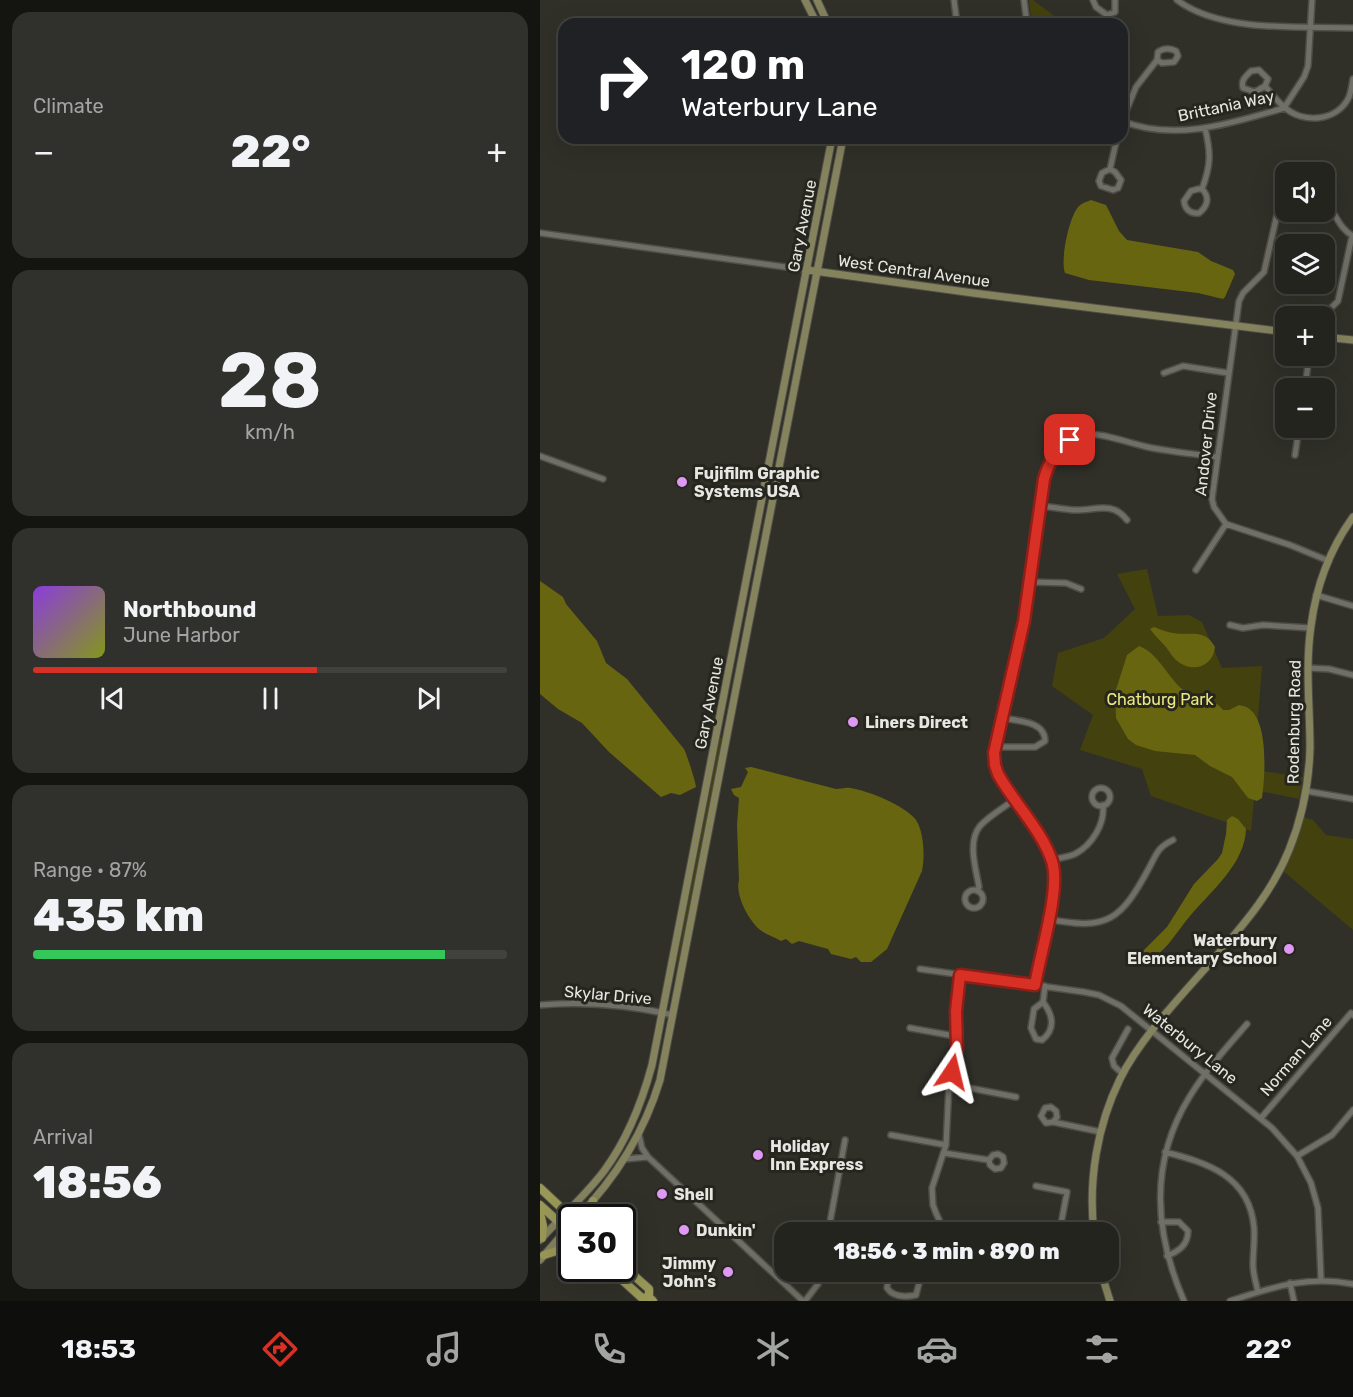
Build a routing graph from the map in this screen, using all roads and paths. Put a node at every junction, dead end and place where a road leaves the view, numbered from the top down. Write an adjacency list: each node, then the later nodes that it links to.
1 (805, 0): 9 (main road)
2 (817, 0): 10 (main road)
3 (954, 0): 11 (street)
4 (1024, 0): 12 (street)
5 (1093, 0): 6 (street)
6 (1115, 0)
7 (1177, 0): 13 (street)
8 (1312, 0): 13 (street, Brittania Way)
9 (814, 18)
10 (825, 18)
11 (956, 18)
12 (1026, 18)
13 (1310, 27): 14 (street); 19 (street, Brittania Way)
14 (1353, 28)
15 (1157, 60): 18 (street)
16 (1353, 79): 19 (street)
17 (1265, 86): 17 (street); 19 (street)
18 (1128, 106)
19 (1284, 108): 21 (street, Brittania Way)
20 (1128, 123): 21 (street, Brittania Way)
21 (1206, 128): 26 (street)
22 (831, 144): 31 (main road, Gary Avenue)
23 (842, 144): 32 (main road, Gary Avenue)
24 (1116, 144): 25 (street)
25 (1110, 169)
26 (1202, 189): 26 (street)
27 (1335, 216): 30 (street)
28 (1277, 222): 34 (street, Andover Drive)
29 (540, 233): 31 (street, West Central Avenue)
30 (1352, 236): 33 (street)
31 (807, 270): 32 (main road, West Central Avenue); 75 (main road, Gary Avenue)
32 (818, 271): 34 (main road, West Central Avenue); 77 (main road, Gary Avenue)
33 (1333, 306)
34 (1235, 325): 35 (main road, West Central Avenue); 39 (street, Andover Drive)
35 (1275, 330)
36 (1335, 338): 37 (main road)
37 (1353, 340)
38 (1164, 373): 39 (street)
39 (1228, 374): 43 (street, Andover Drive)
40 (1298, 438): 41 (street)
41 (1295, 455)
42 (540, 456): 44 (street)
43 (1216, 457): 45 (street); 48 (street, Andover Drive)
44 (603, 479)
45 (1040, 506): 47 (street); 51 (street)
46 (1353, 517): 49 (main road, Rodenburg Road)
47 (1127, 520)
48 (1226, 524): 49 (street); 50 (street)
49 (1329, 561): 53 (main road, Rodenburg Road)
50 (1196, 570)
51 (1030, 582): 52 (street); 59 (street)
52 (1081, 589)
53 (1316, 595): 54 (street); 56 (main road, Rodenburg Road)
54 (1353, 606)
55 (1230, 625): 56 (street)
56 (1311, 628): 57 (main road, Rodenburg Road)
57 (1308, 668): 58 (street); 61 (main road, Rodenburg Road)
58 (1353, 675)
59 (1002, 718): 60 (street); 60 (street)
60 (996, 747): 63 (street)
61 (1306, 791): 62 (street); 81 (main road, Rodenburg Road)
62 (1353, 799)
63 (1014, 800): 66 (street); 67 (street)
64 (1103, 805): 66 (street)
65 (1173, 840): 68 (street)
66 (1052, 860): 68 (street)
67 (977, 891)
68 (1048, 919): 71 (street)
69 (920, 969): 70 (street, Waterbury Lane)
70 (960, 975): 71 (street, Waterbury Lane); 82 (street)
71 (1035, 985): 72 (street, Waterbury Lane)
72 (1046, 986): 73 (street); 81 (street, Waterbury Lane)
73 (1043, 1002): 73 (street)
74 (540, 1005): 75 (street, Skylar Drive)
75 (663, 1013): 77 (street, Skylar Drive); 104 (main road, Gary Avenue)
76 (1353, 1015): 88 (street, Norman Lane)
77 (673, 1016): 91 (main road, Gary Avenue)
78 (1247, 1024): 83 (street)
79 (910, 1028): 82 (street)
80 (1128, 1029): 84 (street)
81 (1153, 1030): 83 (street, Waterbury Lane); 84 (main road, Rodenburg Road)
82 (958, 1034): 85 (street)
83 (1205, 1073): 88 (street, Waterbury Lane); 95 (street)
84 (1123, 1074): 90 (main road, Rodenburg Road)
85 (949, 1084): 86 (street); 94 (street)
86 (1016, 1097)
87 (1353, 1110): 97 (street)
88 (1261, 1118): 97 (street, Waterbury Lane)
89 (1053, 1122): 90 (street)
90 (1101, 1132): 114 (main road, Rodenburg Road)
91 (639, 1134): 98 (street); 99 (main road, Gary Avenue)
92 (891, 1135): 94 (street)
93 (845, 1140): 111 (street)
94 (946, 1145): 96 (street)
95 (1166, 1152): 115 (street); 130 (street)
96 (944, 1153): 100 (street); 112 (street)
97 (1297, 1156): 122 (street, Waterbury Lane)
98 (648, 1157): 99 (street); 132 (street)
99 (626, 1159): 103 (main road, Gary Avenue)
100 (989, 1160)
101 (1036, 1186): 113 (street)
102 (540, 1188): 108 (main road)
103 (592, 1201): 105 (main road, Gary Avenue); 106 (main road)
104 (578, 1204)
105 (589, 1204)
106 (592, 1204)
107 (540, 1205): 110 (main road)
108 (558, 1205)
109 (540, 1213): 116 (main road)
110 (558, 1222): 116 (main road, Gary Avenue)
111 (830, 1222)
112 (940, 1222)
113 (1061, 1222)
114 (1094, 1222)
115 (1161, 1222): 119 (street); 119 (street)
116 (541, 1239)
117 (558, 1241): 120 (main road)
118 (558, 1251): 120 (main road)
119 (1167, 1256): 134 (street)
120 (542, 1257)
121 (636, 1277): 131 (main road)
122 (1321, 1280): 128 (street); 129 (street)
123 (624, 1282): 131 (main road)
124 (818, 1282): 132 (street)
125 (888, 1282): 126 (street)
126 (920, 1282)
127 (1104, 1282): 133 (main road)
128 (1290, 1283): 130 (street); 136 (street)
129 (1353, 1284)
130 (1258, 1292): 135 (street)
131 (651, 1299)
132 (804, 1301)
133 (1110, 1301)
134 (1184, 1301)
135 (1230, 1301)
136 (1294, 1301)

